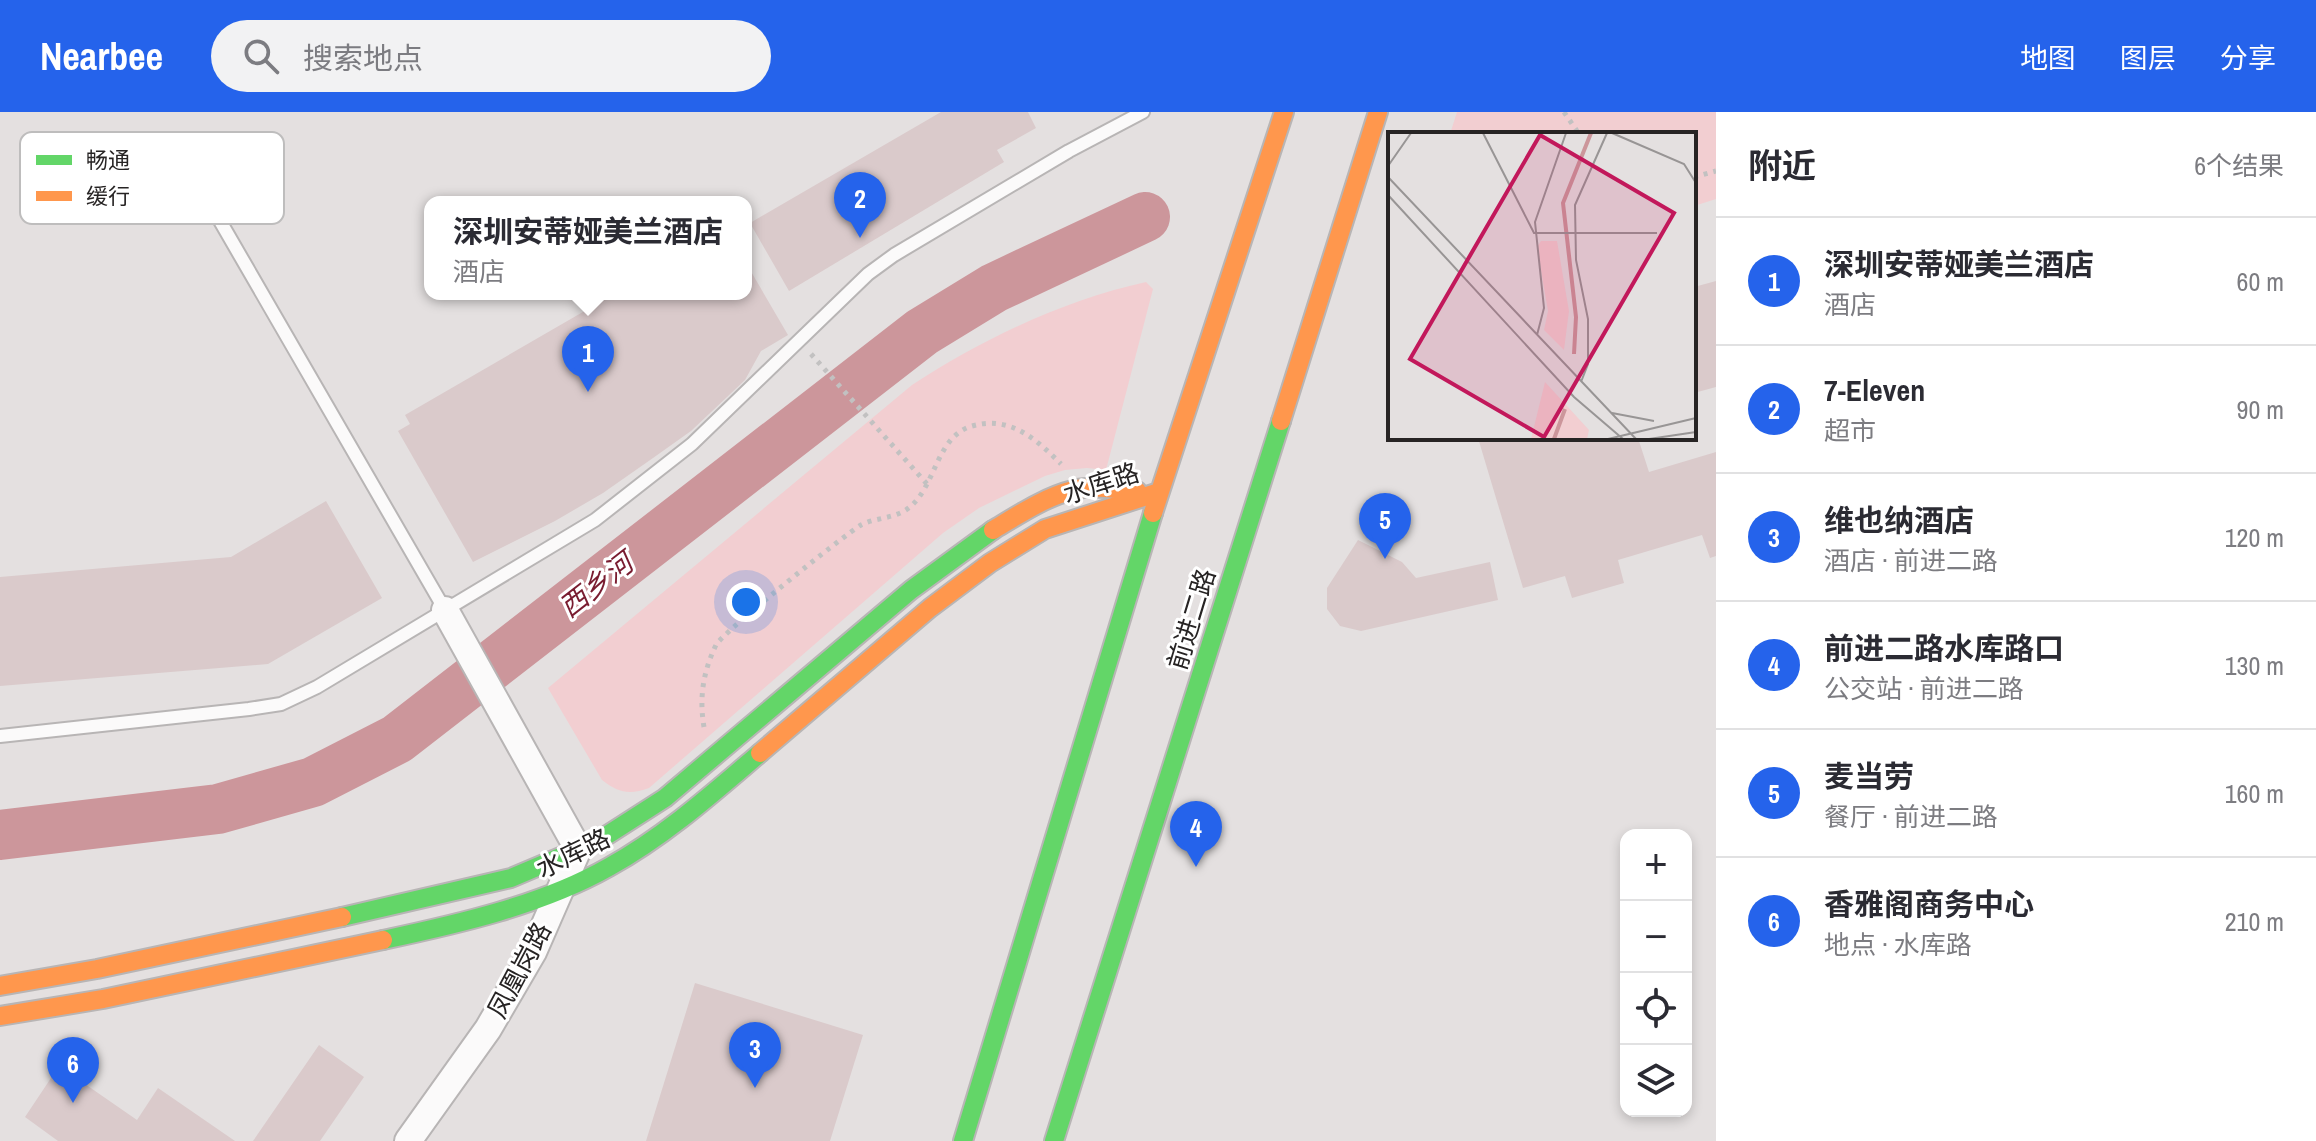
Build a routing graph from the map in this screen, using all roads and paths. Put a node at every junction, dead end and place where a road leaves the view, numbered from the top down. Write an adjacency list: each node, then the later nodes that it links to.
1 (1143, 112): 13 (lane)
2 (1284, 112): 12 (main road)
3 (1378, 112): 22 (main road, 前进二路)
4 (1564, 112): 5 (path)
5 (1578, 132)
6 (1716, 171): 7 (path)
7 (1696, 176)
8 (222, 224): 13 (lane)
9 (814, 357): 11 (path)
10 (1064, 467): 11 (path)
11 (927, 484): 14 (path)
12 (1159, 492): 16 (main road, 水库路); 17 (main road, 水库路); 21 (main road)
13 (445, 610): 15 (lane); 16 (street)
14 (706, 735)
15 (0, 736)
16 (578, 849): 17 (street, 凤凰岗路); 18 (main road, 水库路)
17 (561, 888): 19 (main road, 水库路); 20 (street, 凤凰岗路)
18 (0, 986)
19 (0, 1016)
20 (408, 1141)
21 (963, 1141)
22 (1054, 1141)

